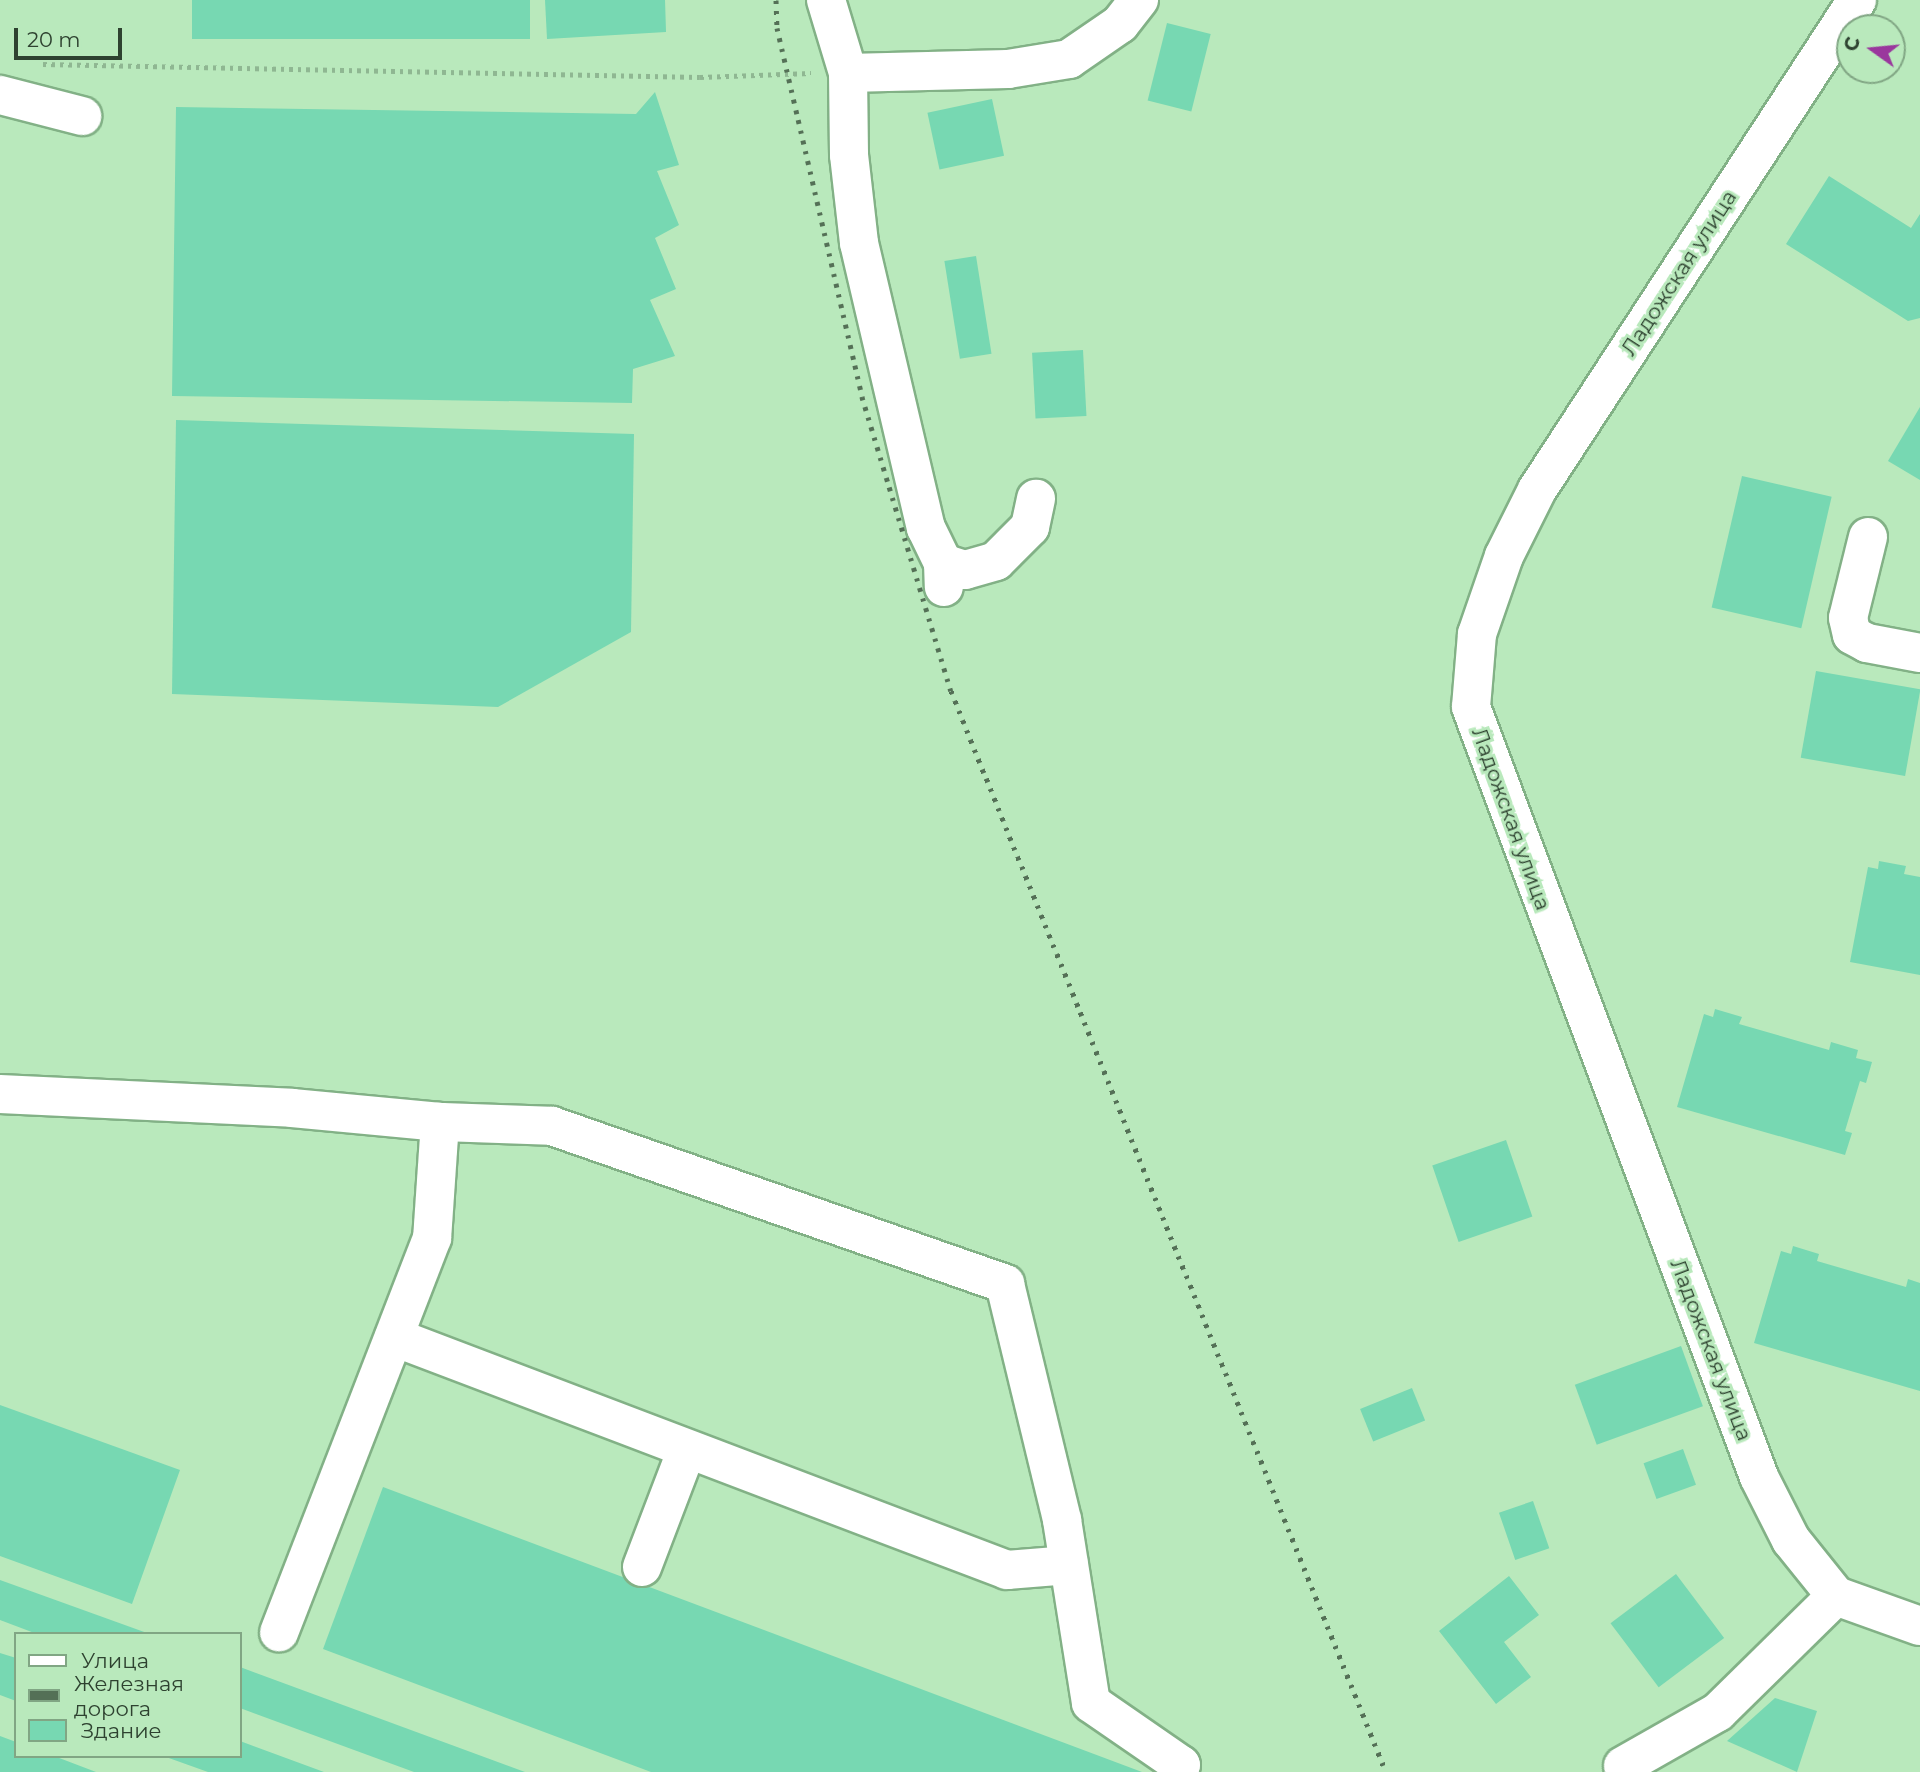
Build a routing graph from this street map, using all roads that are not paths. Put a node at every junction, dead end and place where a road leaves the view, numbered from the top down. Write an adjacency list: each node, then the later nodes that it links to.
1 (827, 0): 4 (street)
2 (1139, 0): 4 (street)
3 (1857, 0): 16 (street, Ладожская улица)
4 (848, 73): 7 (street)
5 (0, 95): 6 (street)
6 (82, 116)
7 (1036, 499)
8 (1868, 537): 9 (street)
9 (1920, 653)
10 (0, 1094): 11 (street)
11 (440, 1122): 12 (street); 14 (street)
12 (394, 1337): 13 (street); 18 (street)
13 (687, 1449): 14 (street); 15 (street)
14 (1069, 1565): 20 (street)
15 (642, 1567)
16 (1836, 1597): 17 (street); 19 (street)
17 (1920, 1626)
18 (279, 1632)
19 (1623, 1766)
20 (1178, 1772)

